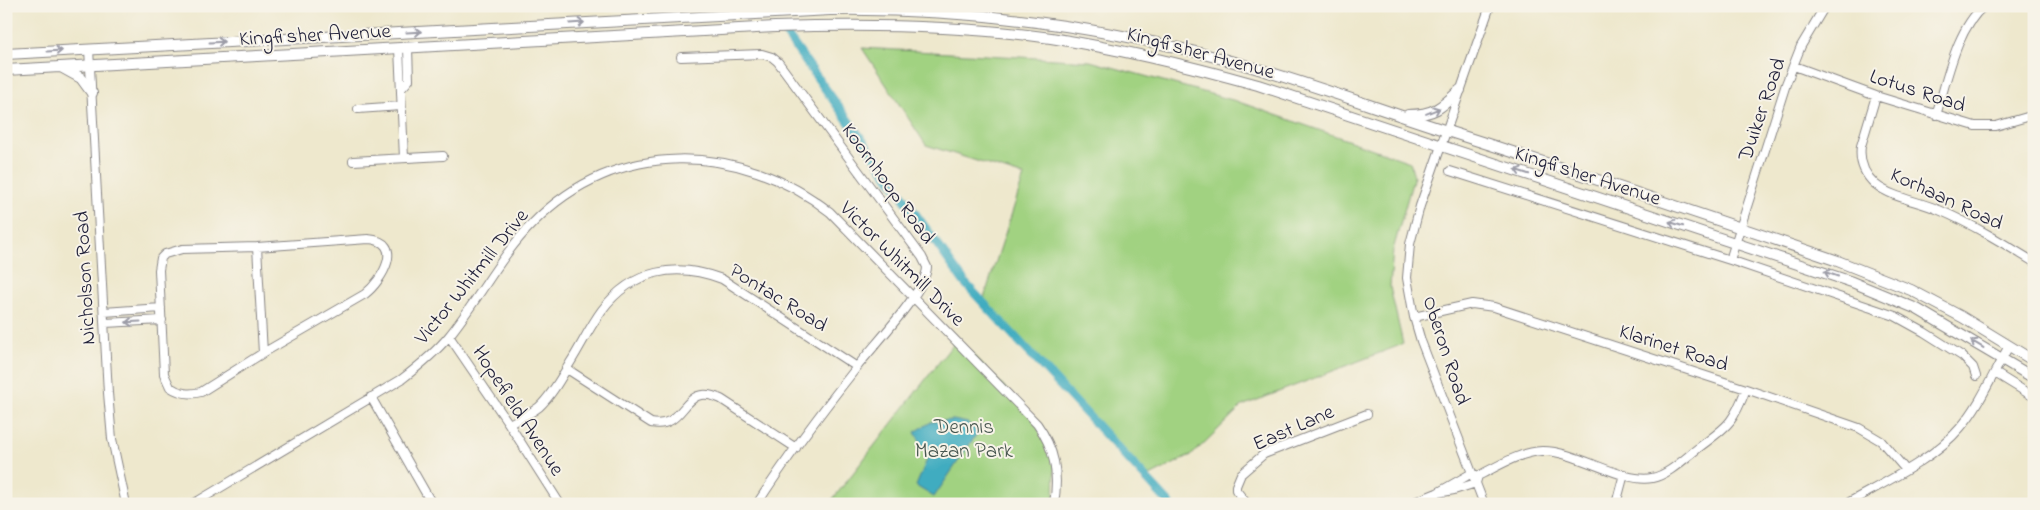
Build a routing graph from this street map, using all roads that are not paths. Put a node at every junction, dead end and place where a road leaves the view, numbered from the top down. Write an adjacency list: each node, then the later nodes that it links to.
1 (1490, 6): 12 (street, Oberon Road)
2 (1825, 6): 10 (street, Duiker Road)
3 (1984, 6): 18 (street)
4 (89, 48): 6 (street, Kingfisher Avenue, one-way to 4); 8 (street, Nicholson Road); 17 (street, Kingfisher Avenue, one-way to 17)
5 (404, 48): 8 (street, Kingfisher Avenue); 15 (street); 21 (street, Kingfisher Avenue)
6 (6, 54)
7 (681, 57): 31 (street, Koornhoop Road)
8 (90, 65): 9 (street, Kingfisher Avenue); 13 (street, Nicholson Road)
9 (59, 66): 11 (street, Kingfisher Avenue); 13 (street)
10 (1794, 66): 14 (street, Lotus Road); 26 (street, Duiker Road)
11 (6, 70)
12 (1460, 90): 17 (street, one-way to 12); 20 (street, Oberon Road)
13 (92, 93): 33 (street, Nicholson Road)
14 (1876, 96): 18 (street, Lotus Road); 30 (street, Korhaan Road)
15 (401, 106): 16 (street); 23 (street)
16 (358, 109)
17 (1400, 115): 20 (street, Kingfisher Avenue)
18 (1936, 115): 19 (street, Lotus Road)
19 (2034, 115)
20 (1447, 131): 21 (street, Oberon Road); 26 (street, Kingfisher Avenue)
21 (1442, 146): 27 (street, Kingfisher Avenue, one-way to 21); 34 (street, Oberon Road)
22 (443, 156): 23 (street)
23 (404, 158): 24 (street)
24 (353, 161)
25 (1450, 171): 29 (street)
26 (1740, 228): 27 (street, Duiker Road); 38 (street, Kingfisher Avenue)
27 (1736, 243): 29 (street, Duiker Road); 40 (street, Kingfisher Avenue, one-way to 27)
28 (257, 247): 32 (street); 39 (street); 39 (street)
29 (1730, 260): 45 (street)
30 (2034, 262)
31 (912, 298): 37 (street, Victor Whitmill Drive); 42 (street, Koornhoop Road); 62 (street, Victor Whitmill Drive)
32 (161, 308): 33 (street); 35 (street)
33 (104, 312): 36 (street, Nicholson Road)
34 (1414, 317): 47 (street, Klarinet Road); 55 (street, Oberon Road)
35 (162, 320): 36 (street, one-way to 36); 39 (street)
36 (105, 323): 57 (street, Nicholson Road)
37 (449, 336): 48 (street, Victor Whitmill Drive); 51 (street, Hopefield Avenue)
38 (2009, 346): 40 (street); 41 (street, Kingfisher Avenue)
39 (263, 353)
40 (2002, 359): 44 (street); 46 (street, Kingfisher Avenue)
41 (2034, 361)
42 (857, 367): 43 (street, Pontac Road); 52 (street, Koornhoop Road)
43 (567, 369): 51 (street, Pontac Road); 52 (street)
44 (1994, 373): 49 (street); 53 (street)
45 (1976, 376)
46 (2034, 378)
47 (1746, 389): 53 (street, Klarinet Road); 54 (street)
48 (371, 397): 58 (street, Victor Whitmill Drive); 59 (street)
49 (2034, 397)
50 (1367, 414): 63 (street, East Lane)
51 (509, 424): 60 (street, Hopefield Avenue)
52 (796, 448): 61 (street, Koornhoop Road)
53 (1906, 470): 56 (street)
54 (1624, 474): 55 (street); 66 (street)
55 (1475, 477): 64 (street); 65 (street, Oberon Road)
56 (1859, 501): 67 (street)
57 (126, 504)
58 (193, 504)
59 (432, 504)
60 (560, 504)
61 (757, 504)
62 (1054, 504)
63 (1247, 504)
64 (1410, 504)
65 (1484, 504)
66 (1616, 504)
67 (1846, 504)

